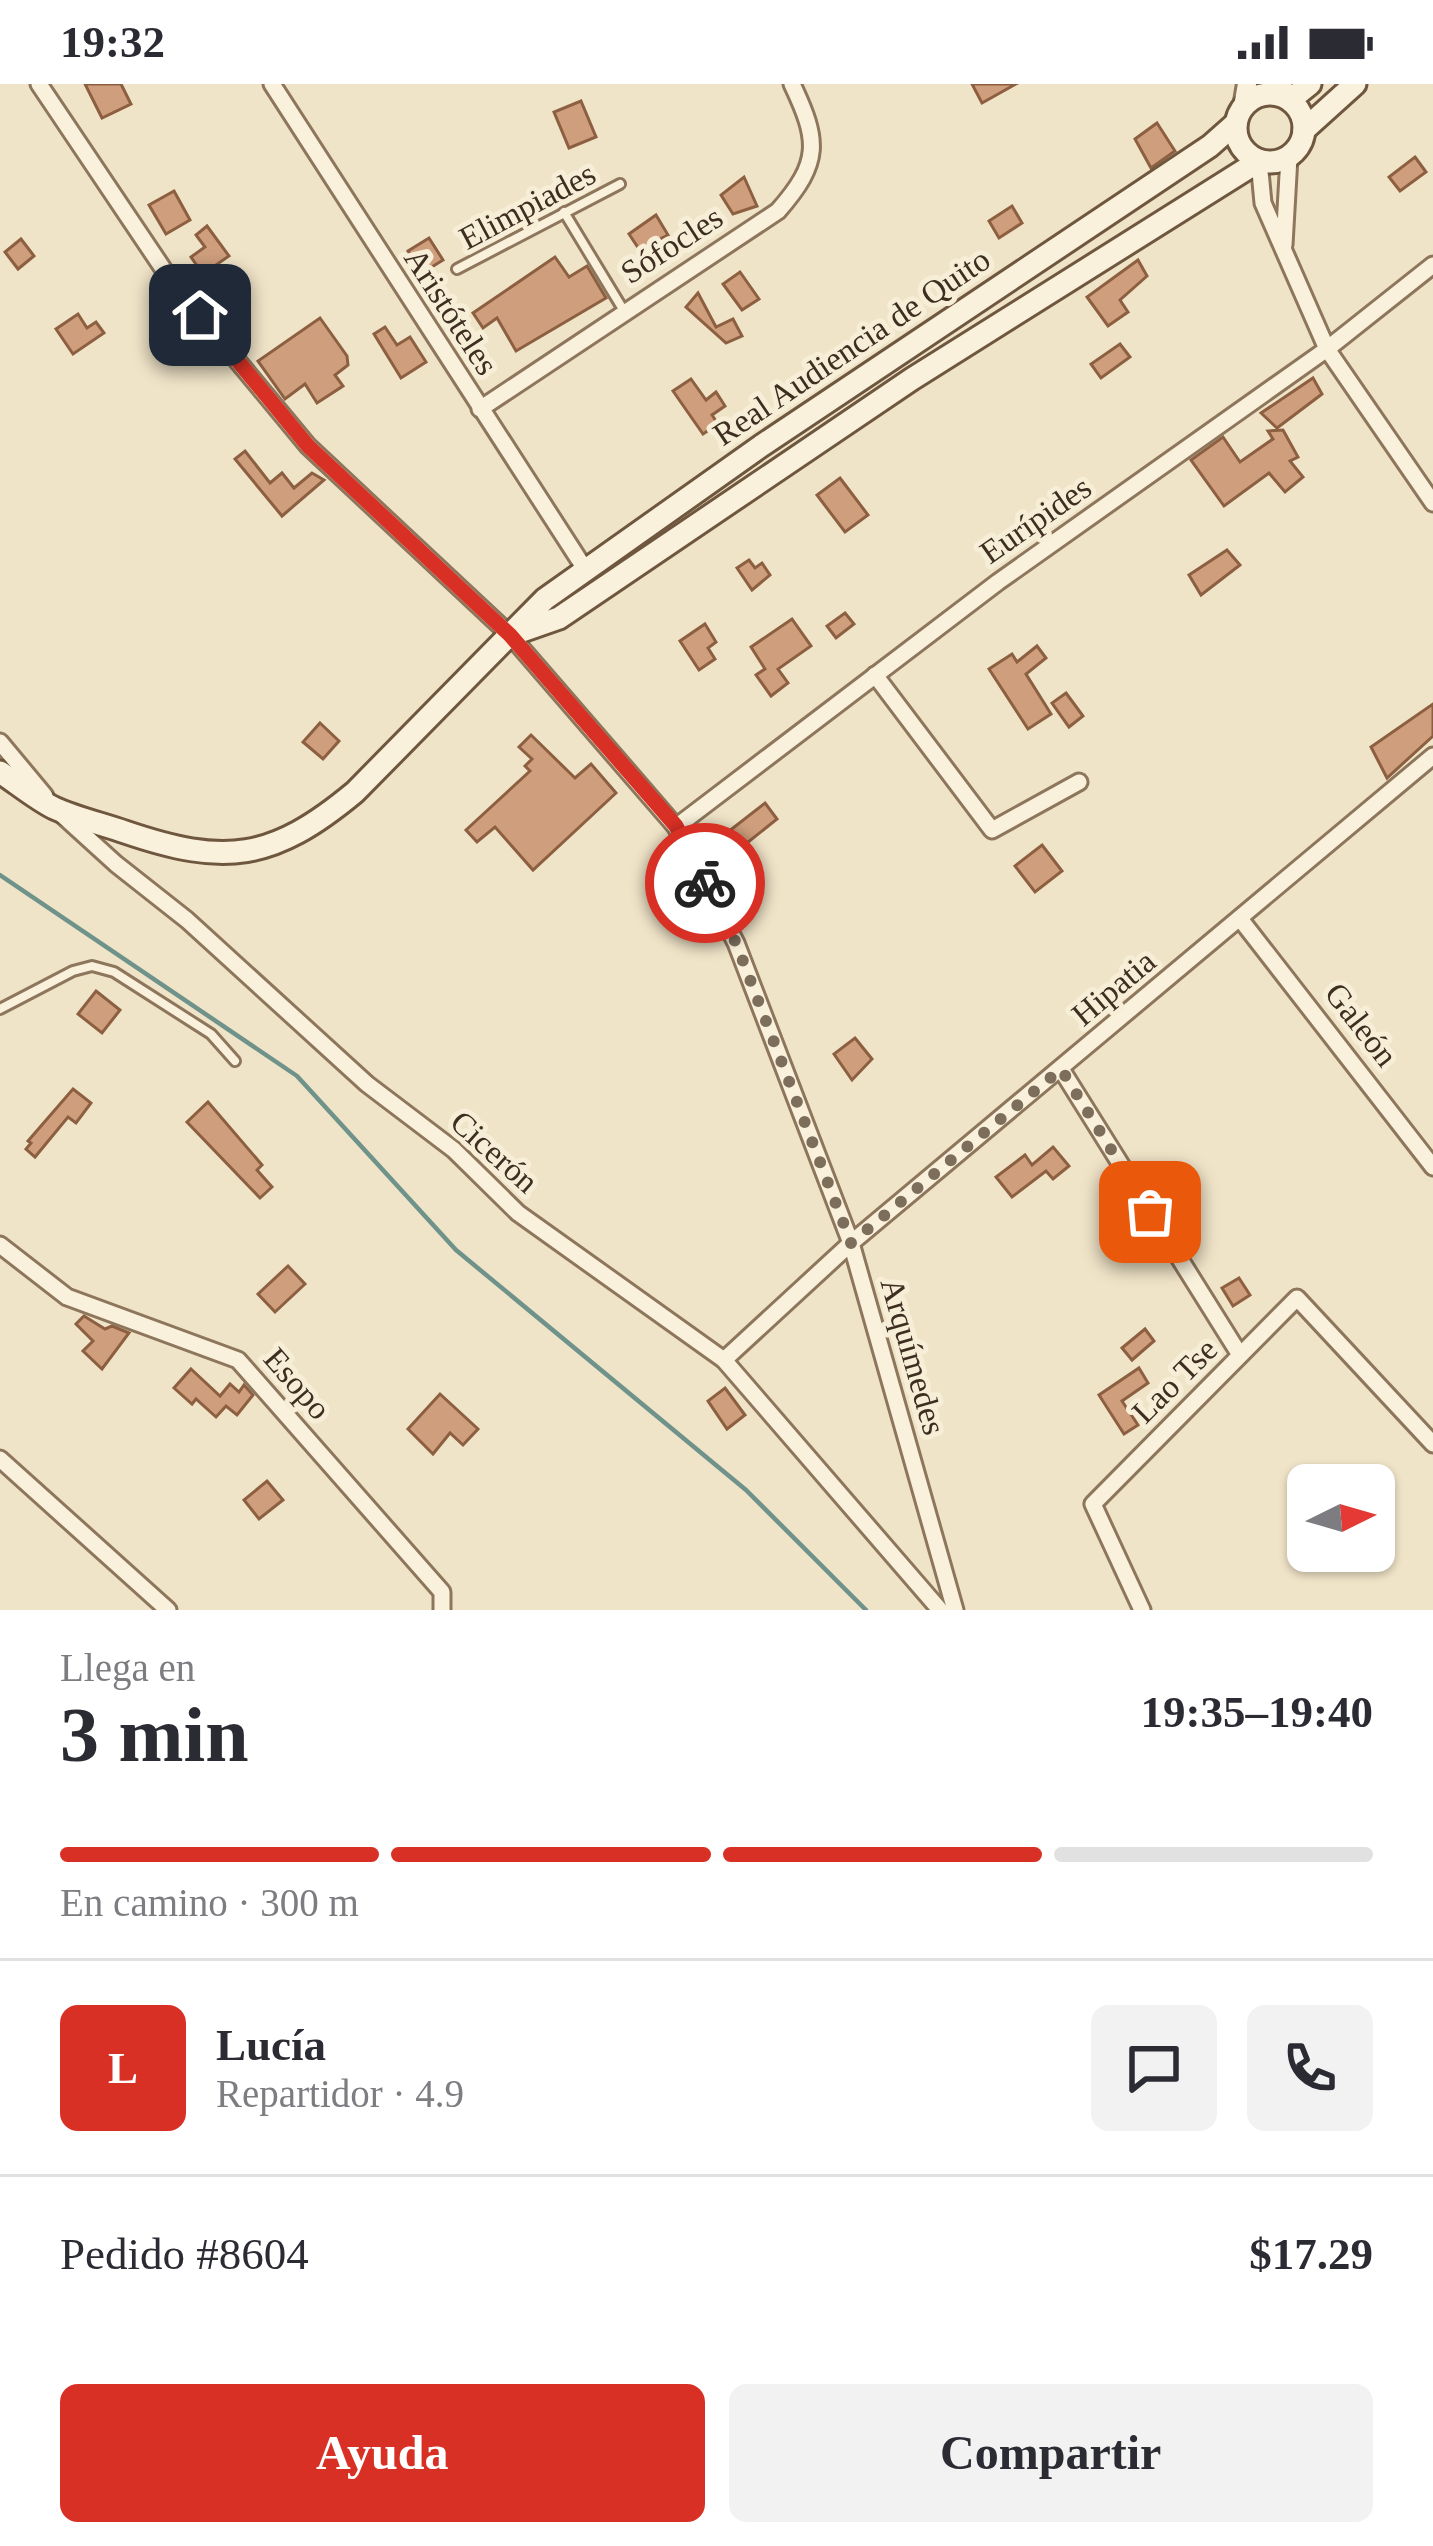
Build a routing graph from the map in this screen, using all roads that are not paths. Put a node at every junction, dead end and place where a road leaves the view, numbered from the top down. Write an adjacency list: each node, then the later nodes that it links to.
1 (39, 84): 21 (street, Arquímedes)
2 (272, 84): 18 (street, Aristóteles)
3 (792, 84): 16 (street, Sófocles)
4 (1310, 84): 6 (main road)
5 (1355, 84): 8 (main road)
6 (1286, 92): 7 (main road); 8 (main road)
7 (1242, 105): 10 (main road); 20 (main road, Real Audiencia de Quito)
8 (1304, 130): 9 (main road)
9 (1289, 157): 10 (main road); 13 (street)
10 (1259, 161): 13 (street); 21 (main road, Real Audiencia de Quito)
11 (620, 184): 12 (lane, Elimpiades)
12 (565, 212): 15 (lane, Elimpiades); 16 (lane)
13 (1284, 248): 17 (street)
14 (1433, 265): 17 (street, Eurípides)
15 (457, 269)
16 (624, 311): 18 (street, Sófocles)
17 (1327, 349): 19 (street); 22 (street, Eurípides)
18 (480, 410): 20 (street, Aristóteles)
19 (1433, 503)
20 (585, 569): 21 (main road, Real Audiencia de Quito)
21 (510, 635): 27 (main road, Real Audiencia de Quito); 28 (street, Arquímedes)
22 (875, 675): 26 (street); 28 (street, Eurípides)
23 (0, 742): 27 (street, Cicerón)
24 (1433, 756): 29 (street, Hipatia)
25 (0, 772): 27 (main road, Real Audiencia de Quito)
26 (1079, 782)
27 (54, 808): 37 (street, Cicerón)
28 (676, 826): 34 (street, Arquímedes)
29 (1241, 920): 32 (street, Hipatia); 33 (street, Galeón)
30 (0, 1010): 31 (lane)
31 (235, 1061)
32 (1061, 1069): 34 (street, Hipatia); 36 (street)
33 (1433, 1167)
34 (851, 1243): 37 (street, Hipatia); 43 (street, Arquímedes)
35 (0, 1245): 41 (street, Esopo)
36 (1240, 1355): 38 (street, Lao Tse); 44 (street, Lao Tse)
37 (724, 1360): 42 (street, Cicerón)
38 (1433, 1444)
39 (0, 1459): 40 (street)
40 (168, 1610)
41 (442, 1610)
42 (940, 1610)
43 (955, 1610)
44 (1142, 1610)

